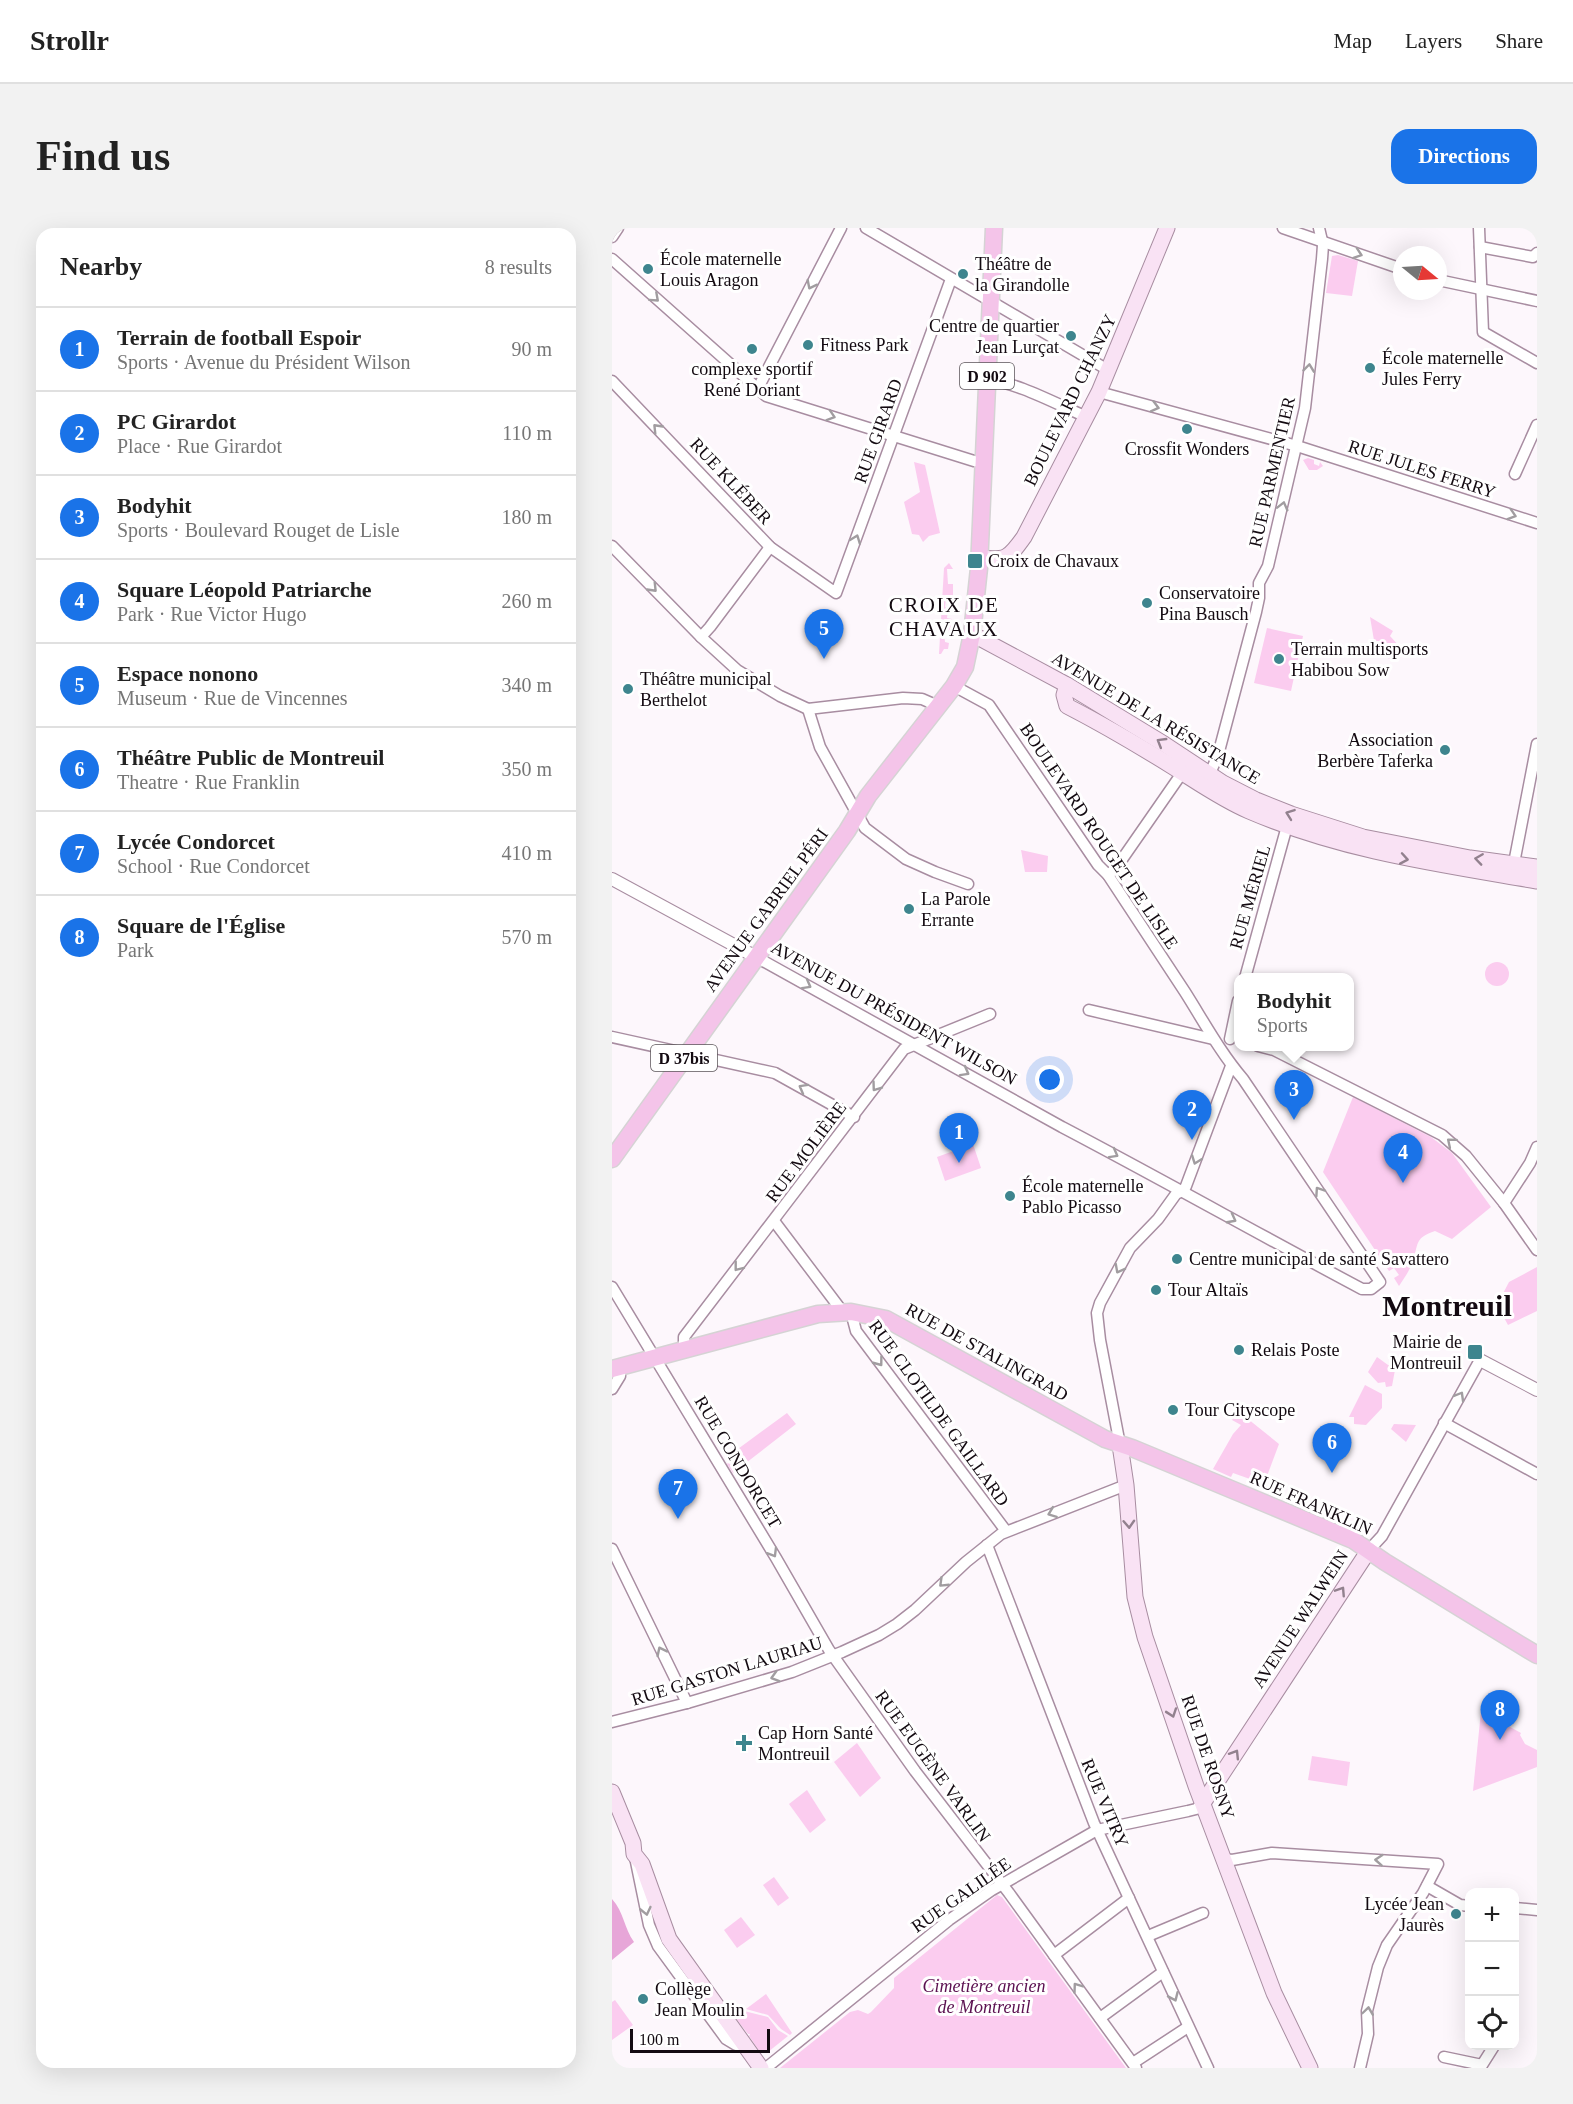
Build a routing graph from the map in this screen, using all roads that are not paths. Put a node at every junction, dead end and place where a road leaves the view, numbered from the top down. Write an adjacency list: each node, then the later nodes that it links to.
1 (618, 228): 9 (street)
2 (841, 228): 24 (street, one-way to 24)
3 (866, 228): 15 (street)
4 (994, 228): 18 (main road, D 902)
5 (1167, 228): 21 (main road, BOULEVARD CHANZY)
6 (1283, 228): 10 (street)
7 (1319, 228): 10 (street, RUE PARMENTIER)
8 (1479, 228): 11 (street)
9 (612, 237)
10 (1322, 241): 14 (street, one-way to 14); 29 (street, RUE PARMENTIER, one-way to 10)
11 (1480, 246): 12 (street); 17 (street)
12 (1537, 254)
13 (612, 259): 24 (street, one-way to 24)
14 (1393, 265)
15 (951, 279): 18 (street); 28 (street, RUE GIRARD)
16 (1447, 281): 17 (street)
17 (1483, 290): 19 (street); 20 (street)
18 (991, 301): 21 (street); 22 (main road, D 902)
19 (1537, 301)
20 (1537, 363)
21 (1108, 370): 25 (main road, BOULEVARD CHANZY)
22 (987, 380): 26 (street); 30 (main road, D 902)
23 (612, 381): 34 (street, RUE KLÉBER, one-way to 23)
24 (757, 390): 28 (street, one-way to 28)
25 (1099, 392): 26 (main road, BOULEVARD CHANZY); 29 (street, RUE JULES FERRY, one-way to 29)
26 (1087, 417): 35 (main road, BOULEVARD CHANZY)
27 (1537, 425): 31 (street)
28 (894, 436): 30 (street); 36 (street, RUE GIRARD, one-way to 28)
29 (1297, 446): 32 (street, RUE JULES FERRY, one-way to 32); 45 (street, RUE PARMENTIER, one-way to 29)
30 (983, 462): 35 (main road, AVENUE GABRIEL PÉRI / D 902)
31 (1515, 474)
32 (1537, 523)
33 (612, 546): 38 (street, one-way to 38)
34 (770, 547): 36 (street, RUE KLÉBER); 38 (street)
35 (980, 558): 37 (main road, AVENUE GABRIEL PÉRI)
36 (836, 593)
37 (972, 634): 39 (main road, AVENUE GABRIEL PÉRI); 40 (main road, AVENUE DE LA RÉSISTANCE)
38 (701, 637): 42 (street)
39 (954, 686): 41 (main road, AVENUE GABRIEL PÉRI / D 37bis); 50 (street, BOULEVARD ROUGET DE LISLE)
40 (1067, 686): 44 (main road, AVENUE DE LA RÉSISTANCE); 45 (main road, AVENUE DE LA RÉSISTANCE, one-way to 40)
41 (938, 706): 42 (street); 46 (main road, AVENUE GABRIEL PÉRI / D 37bis)
42 (808, 709): 46 (street)
43 (1537, 744): 48 (street)
44 (1182, 773): 45 (main road, AVENUE DE LA RÉSISTANCE); 50 (street)
45 (1206, 780): 47 (main road, AVENUE DE LA RÉSISTANCE); 49 (main road, AVENUE DE LA RÉSISTANCE, one-way to 45)
46 (858, 816): 53 (street); 54 (main road, AVENUE GABRIEL PÉRI / D 37bis)
47 (1287, 826): 52 (main road, AVENUE DE LA RÉSISTANCE, one-way to 52); 55 (street, RUE MÉRIEL)
48 (1515, 858)
49 (1537, 867)
50 (1108, 875): 60 (street, BOULEVARD ROUGET DE LISLE)
51 (612, 879): 54 (street, AVENUE DU PRÉSIDENT WILSON)
52 (1537, 881)
53 (968, 884)
54 (756, 957): 61 (street, AVENUE DU PRÉSIDENT WILSON, one-way to 61); 63 (main road, AVENUE GABRIEL PÉRI / D 37bis)
55 (1246, 973)
56 (1089, 1010): 60 (street)
57 (990, 1014): 61 (street, RUE MOLIÈRE)
58 (1234, 1016): 60 (street)
59 (612, 1037): 63 (street)
60 (1226, 1041): 64 (street, BOULEVARD ROUGET DE LISLE); 65 (street, BOULEVARD ROUGET DE LISLE)
61 (914, 1044): 66 (street, RUE MOLIÈRE, one-way to 66); 69 (street, AVENUE DU PRÉSIDENT WILSON, one-way to 69)
62 (1276, 1051): 70 (street, one-way to 62)
63 (688, 1054): 66 (street, one-way to 63); 68 (main road, AVENUE GABRIEL PÉRI / D 37bis)
64 (1231, 1065): 65 (street, BOULEVARD ROUGET DE LISLE); 69 (street, one-way to 69)
65 (1241, 1077): 73 (street, BOULEVARD ROUGET DE LISLE, one-way to 65)
66 (854, 1117): 71 (street, RUE MOLIÈRE)
67 (1537, 1146): 70 (street)
68 (612, 1159)
69 (1180, 1192): 73 (street, AVENUE DU PRÉSIDENT WILSON, one-way to 73); 82 (street, one-way to 82)
70 (1504, 1203): 72 (street)
71 (774, 1221): 75 (street, RUE CLOTILDE GAILLARD); 76 (street, RUE MOLIÈRE, one-way to 76)
72 (1537, 1250)
73 (1380, 1282)
74 (612, 1287): 77 (street, RUE CONDORCET)
75 (847, 1311): 76 (main road, RUE DE STALINGRAD); 82 (main road, RUE DE STALINGRAD); 85 (street, RUE CLOTILDE GAILLARD, one-way to 85)
76 (684, 1350): 77 (main road, RUE DE STALINGRAD)
77 (657, 1359): 79 (main road, RUE DE STALINGRAD); 90 (street, RUE CONDORCET, one-way to 90)
78 (1480, 1360): 80 (street); 81 (street, AVENUE WALWEIN, one-way to 78)
79 (615, 1375)
80 (1537, 1390)
81 (1444, 1423): 83 (street); 88 (street, AVENUE WALWEIN)
82 (1120, 1445): 84 (main road, RUE DE ROSNY); 88 (main road, RUE FRANKLIN)
83 (1537, 1474)
84 (1126, 1485): 85 (street, RUE GASTON LAURIAU, one-way to 85); 94 (main road, RUE DE ROSNY, one-way to 94)
85 (1006, 1531): 86 (street, RUE GASTON LAURIAU)
86 (987, 1545): 90 (street, RUE GASTON LAURIAU, one-way to 90); 95 (street, RUE VITRY)
87 (612, 1549): 91 (street, one-way to 87)
88 (1369, 1550): 89 (main road, RUE FRANKLIN); 94 (main road, AVENUE WALWEIN, one-way to 88)
89 (1537, 1655)
90 (833, 1656): 91 (street, RUE GASTON LAURIAU, one-way to 91); 97 (street, RUE EUGÈNE VARLIN)
91 (687, 1703): 92 (street, RUE GASTON LAURIAU)
92 (612, 1722)
93 (612, 1792): 112 (main road)
94 (1203, 1803): 95 (street, RUE GALILÉE); 96 (main road, RUE DE ROSNY)
95 (1097, 1830): 97 (street, RUE GALILÉE); 99 (street, RUE VITRY)
96 (1224, 1859): 98 (street, one-way to 96); 114 (main road, RUE DE ROSNY)
97 (1001, 1885): 105 (street, RUE EUGÈNE VARLIN); 112 (street, RUE GALILÉE)
98 (1427, 1887): 100 (street); 115 (street, one-way to 98)
99 (1129, 1898): 104 (street, RUE VITRY); 105 (street)
100 (1465, 1906)
101 (1519, 1908): 102 (street)
102 (1537, 1910)
103 (1203, 1913): 104 (street)
104 (1148, 1936): 106 (street, RUE VITRY)
105 (1054, 1955): 107 (street, RUE EUGÈNE VARLIN, one-way to 105)
106 (1163, 1972): 107 (street); 108 (street, RUE VITRY, one-way to 108)
107 (1100, 2018): 111 (street, RUE EUGÈNE VARLIN)
108 (1188, 2027): 111 (street); 113 (street, RUE VITRY)
109 (1491, 2050): 110 (street)
110 (1444, 2057)
111 (1135, 2066)
112 (764, 2068)
113 (1208, 2068)
114 (1310, 2068)
115 (1360, 2068)

